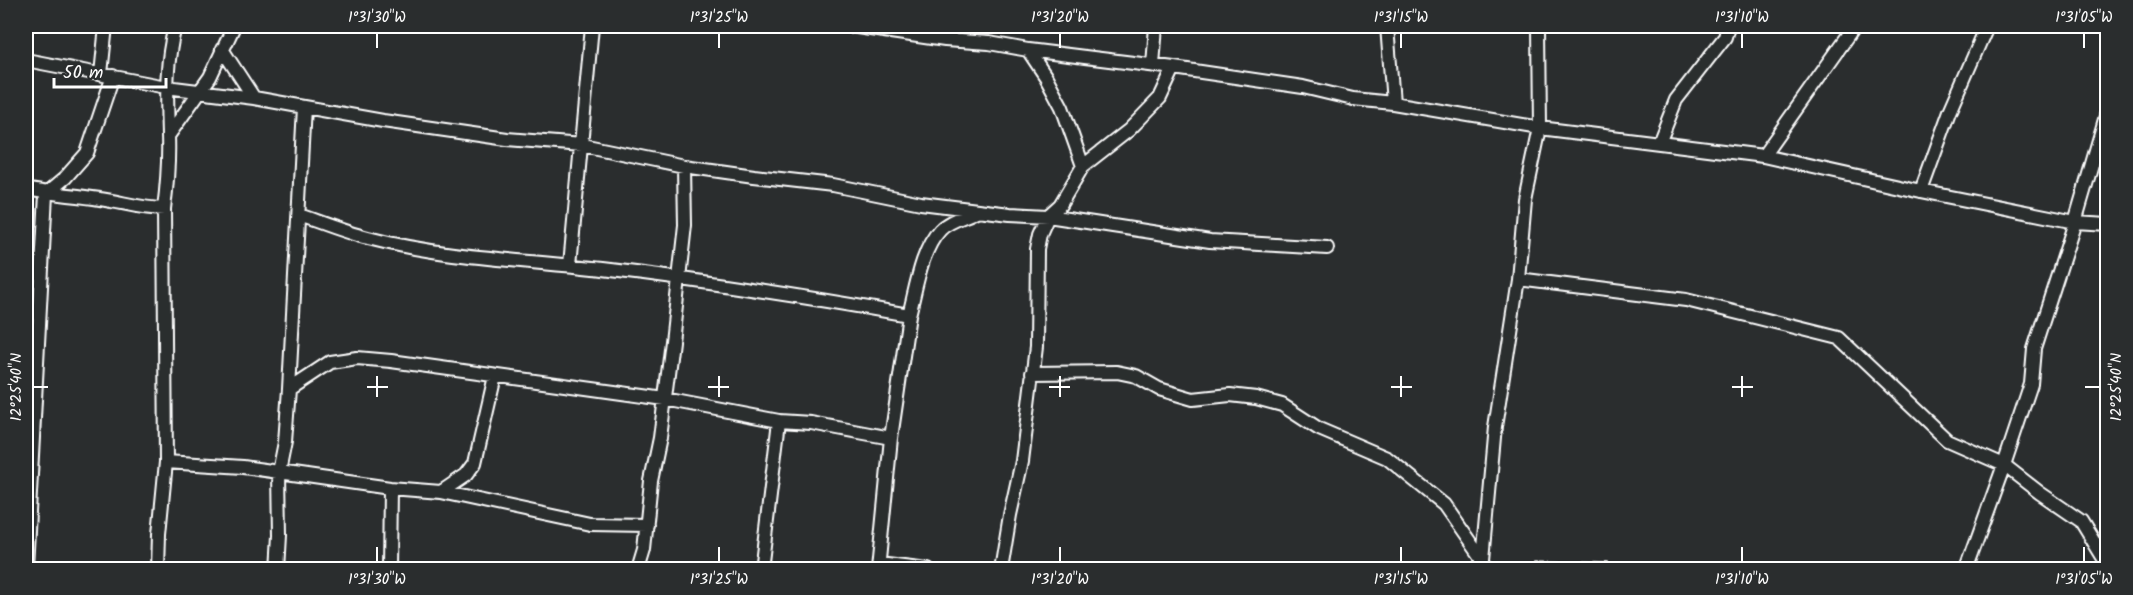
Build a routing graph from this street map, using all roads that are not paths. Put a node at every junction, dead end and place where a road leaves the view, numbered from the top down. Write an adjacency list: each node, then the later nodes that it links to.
1 (105, 26): 19 (street)
2 (175, 26): 20 (street)
3 (234, 26): 14 (street)
4 (592, 26): 29 (street)
5 (850, 26): 13 (street)
6 (950, 26): 13 (street)
7 (1156, 26): 17 (street)
8 (1387, 26): 23 (street)
9 (1539, 26): 26 (street)
10 (1728, 26): 28 (street)
11 (1855, 26): 30 (street)
12 (1987, 26): 34 (street)
13 (945, 40): 15 (street)
14 (222, 49): 21 (street); 22 (street)
15 (1028, 50): 17 (street); 32 (street)
16 (26, 60): 19 (street)
17 (1153, 65): 18 (street)
18 (1174, 68): 23 (street); 32 (street)
19 (107, 75): 20 (street); 35 (street)
20 (166, 87): 21 (street); 27 (street)
21 (200, 92): 22 (street); 27 (street)
22 (254, 98): 24 (street)
23 (1393, 103): 26 (street)
24 (304, 107): 29 (street); 38 (street)
25 (2108, 109): 40 (street)
26 (1540, 128): 28 (street); 45 (street)
27 (168, 136): 36 (street)
28 (1659, 142): 30 (street)
29 (582, 145): 31 (street); 43 (street)
30 (1763, 156): 34 (street)
31 (684, 166): 37 (street); 44 (street)
32 (1083, 166): 39 (street)
33 (26, 189): 35 (street)
34 (1921, 190): 40 (street)
35 (46, 194): 36 (street); 62 (street)
36 (164, 209): 53 (street)
37 (978, 210): 39 (street); 46 (street)
38 (299, 214): 43 (street); 49 (street)
39 (1048, 216): 42 (street); 47 (street)
40 (2075, 222): 41 (street); 54 (street)
41 (2108, 224)
42 (1327, 248)
43 (570, 265): 44 (street)
44 (679, 278): 46 (street); 50 (street)
45 (1518, 279): 54 (street); 59 (street)
46 (909, 315): 52 (street)
47 (1032, 373): 59 (street); 69 (street)
48 (495, 376): 49 (street); 50 (street); 57 (street)
49 (289, 389): 55 (street)
50 (665, 399): 51 (street); 58 (street)
51 (779, 421): 52 (street); 67 (street)
52 (891, 438): 61 (street)
53 (166, 462): 55 (street); 63 (street)
54 (2004, 465): 60 (street); 70 (street)
55 (279, 471): 56 (street); 64 (street)
56 (390, 488): 57 (street); 65 (street)
57 (441, 492): 58 (street)
58 (647, 525): 66 (street)
59 (1483, 565)
60 (2108, 565)
61 (879, 567): 68 (street)
62 (26, 568)
63 (158, 570)
64 (278, 570)
65 (389, 570)
66 (638, 570)
67 (761, 570)
68 (928, 570)
69 (1001, 570)
70 (1966, 570)

